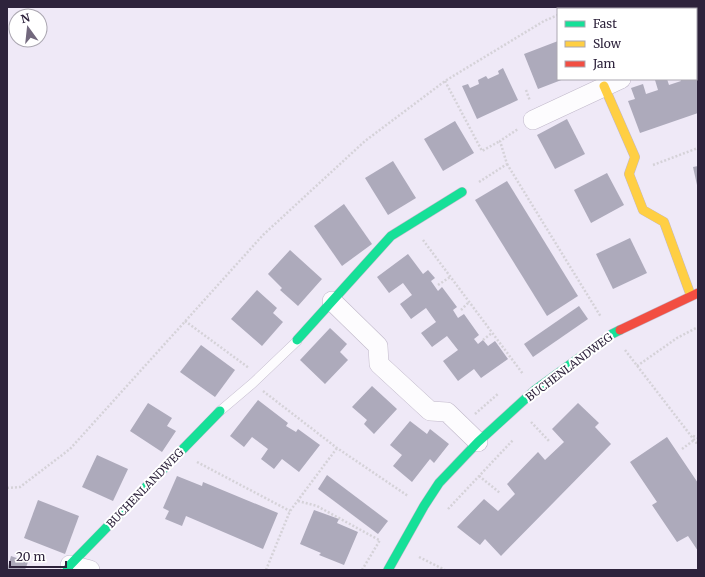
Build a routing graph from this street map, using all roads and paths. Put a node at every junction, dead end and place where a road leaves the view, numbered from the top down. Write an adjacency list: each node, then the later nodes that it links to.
1 (557, 15): 2 (path)
2 (445, 81): 5 (path); 17 (path)
3 (612, 82): 4 (street); 7 (street)
4 (533, 120): 5 (path)
5 (500, 141): 8 (path)
6 (698, 148): 7 (path)
7 (634, 157): 13 (street, BUCHENLANDWEG)
8 (507, 164): 9 (path); 20 (path)
9 (462, 192): 10 (street)
10 (410, 224): 11 (path); 14 (street)
11 (450, 277): 12 (path); 15 (path)
12 (438, 285)
13 (695, 294): 20 (street, BUCHENLANDWEG)
14 (332, 301): 21 (street); 36 (street)
15 (469, 302): 16 (path); 19 (path)
16 (461, 310)
17 (185, 321): 24 (path); 42 (path)
18 (698, 327): 23 (path)
19 (492, 333): 22 (path); 26 (path)
20 (612, 334): 23 (path); 26 (street, BUCHENLANDWEG)
21 (298, 340): 24 (lane)
22 (483, 340)
23 (637, 366): 31 (path)
24 (260, 376): 25 (lane)
25 (253, 383): 27 (lane); 38 (path)
26 (535, 390): 36 (street, BUCHENLANDWEG)
27 (220, 411): 40 (street, BUCHENLANDWEG)
28 (537, 417): 29 (path)
29 (531, 422): 30 (path); 35 (path)
30 (526, 428)
31 (692, 436): 33 (path); 34 (path)
32 (515, 438): 41 (path)
33 (698, 438)
34 (694, 440): 37 (path); 39 (path)
35 (549, 441)
36 (478, 442): 45 (street, BUCHENLANDWEG)
37 (698, 444)
38 (336, 448): 44 (path); 45 (path)
39 (682, 449)
40 (179, 453): 47 (path); 52 (street, BUCHENLANDWEG)
41 (479, 476): 43 (path); 46 (path)
42 (7, 488)
43 (500, 493)
44 (298, 501): 47 (path); 48 (path)
45 (424, 506): 49 (street, BUCHENLANDWEG)
46 (447, 510)
47 (290, 511): 54 (path)
48 (378, 540)
49 (401, 546): 51 (path); 55 (street, BUCHENLANDWEG)
50 (424, 550): 51 (path)
51 (420, 557): 56 (path)
52 (68, 567): 53 (street, BUCHENLANDWEG)
53 (90, 570)
54 (266, 570)
55 (388, 570)
56 (445, 570)

